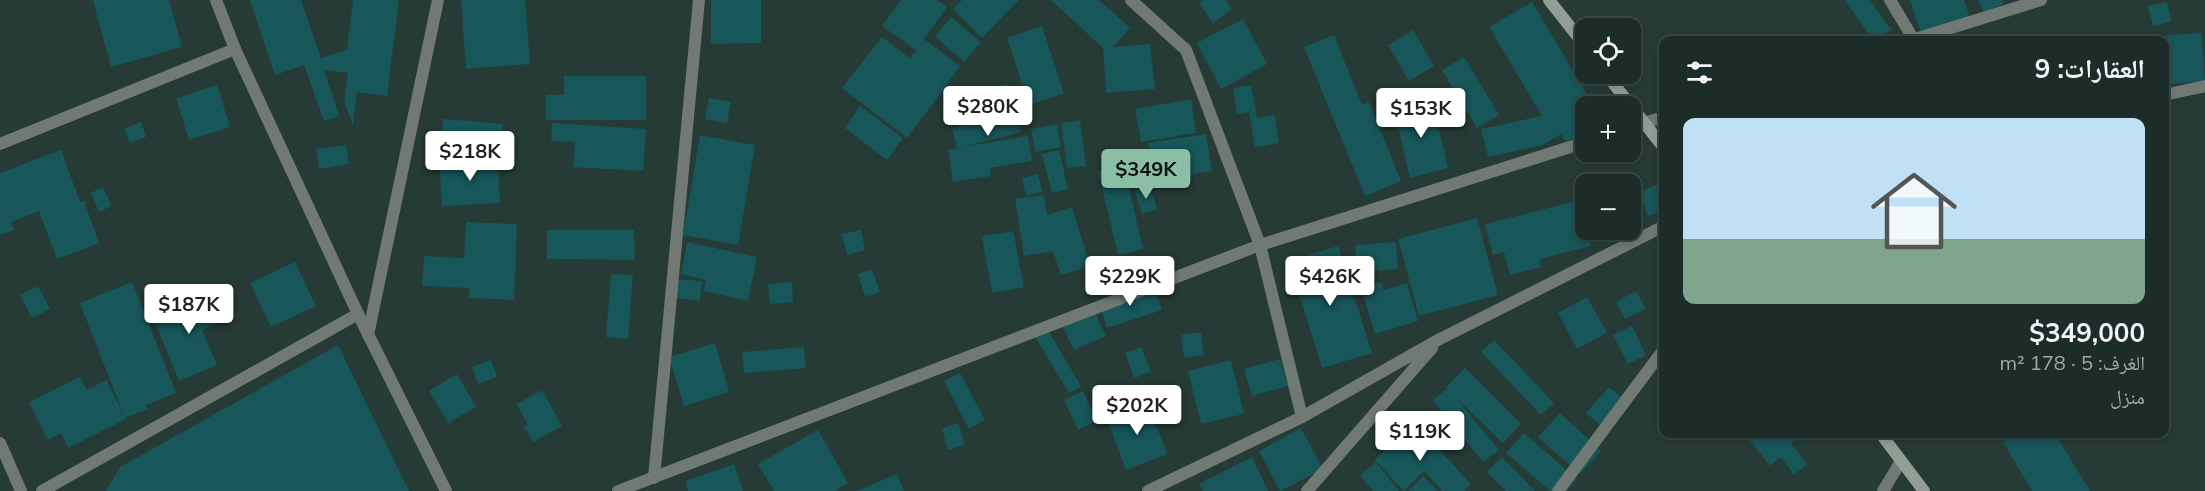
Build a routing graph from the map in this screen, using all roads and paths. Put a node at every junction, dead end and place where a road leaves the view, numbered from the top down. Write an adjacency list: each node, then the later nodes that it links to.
1 (216, 0): 11 (street)
2 (438, 0): 24 (street)
3 (699, 0): 31 (street)
4 (1131, 0): 22 (street)
5 (1549, 0): 8 (street)
6 (1890, 0): 9 (street)
7 (2041, 0): 10 (street)
8 (1575, 33)
9 (1911, 36)
10 (1926, 36)
11 (235, 49): 19 (street); 23 (street)
12 (1614, 84): 16 (street)
13 (2205, 86): 14 (street)
14 (2169, 93)
15 (1659, 118): 16 (street)
16 (1644, 123): 17 (street); 18 (street)
17 (1641, 124)
18 (1659, 142)
19 (0, 144)
20 (1575, 145): 22 (street)
21 (1659, 229): 25 (street)
22 (1260, 245): 27 (street); 31 (street)
23 (358, 314): 24 (street); 33 (street)
24 (368, 335): 34 (street)
25 (1438, 340): 27 (street); 37 (street)
26 (1659, 357): 38 (street)
27 (1302, 417): 36 (street)
28 (1884, 438): 30 (street)
29 (0, 443): 32 (street)
30 (1901, 461): 39 (street); 40 (street)
31 (654, 478): 35 (street)
32 (21, 491)
33 (42, 491)
34 (446, 491)
35 (618, 491)
36 (1148, 491)
37 (1307, 491)
38 (1558, 491)
39 (1883, 491)
40 (1924, 491)

